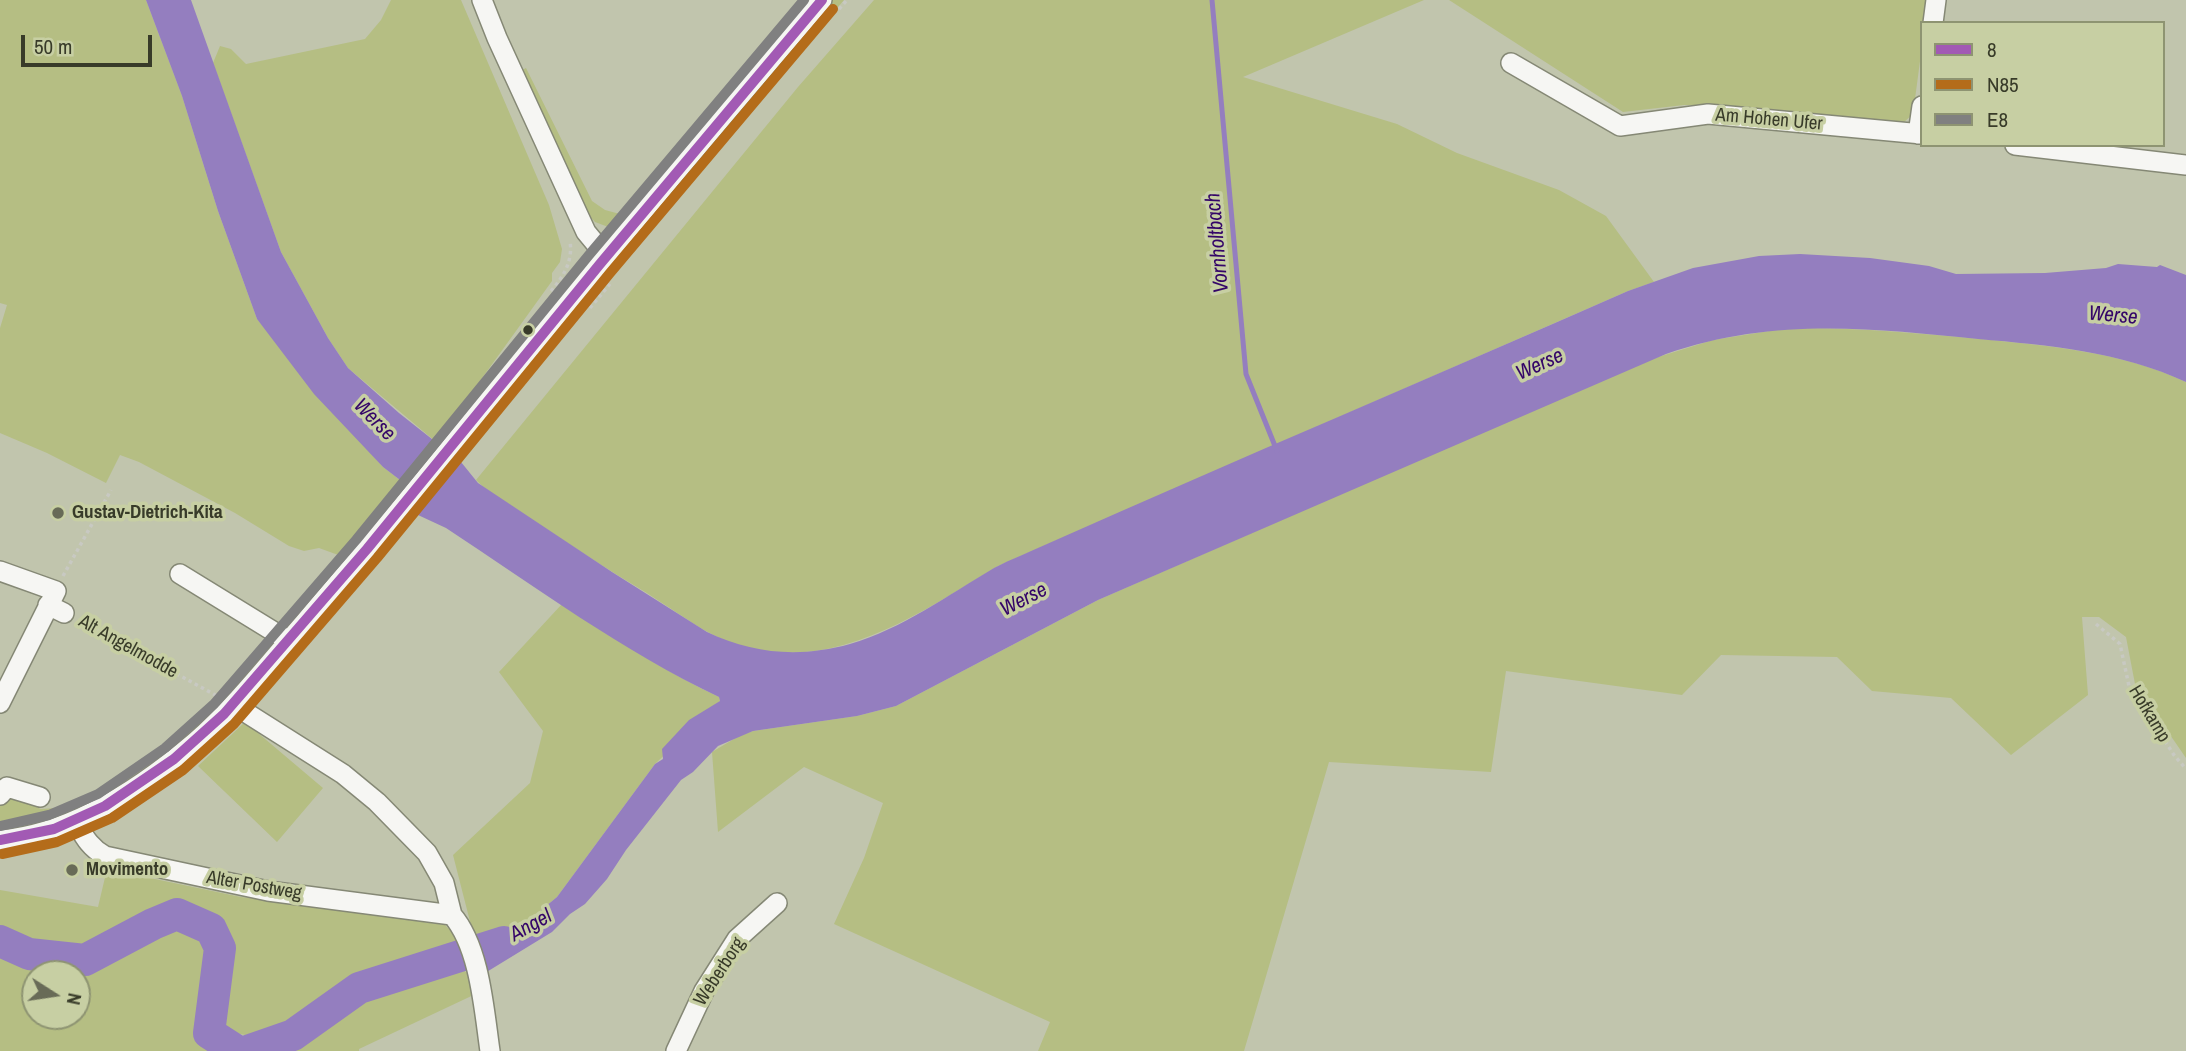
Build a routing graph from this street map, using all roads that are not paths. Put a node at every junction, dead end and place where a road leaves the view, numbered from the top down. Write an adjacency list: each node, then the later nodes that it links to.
1 (482, 0): 9 (street)
2 (822, 0): 9 (street)
3 (1936, 0): 4 (street)
4 (1933, 21)
5 (1511, 63): 6 (street, Am Hohen Ufer)
6 (1920, 134)
7 (2032, 147): 8 (street)
8 (2186, 165)
9 (605, 255): 12 (street)
10 (0, 571): 14 (street)
11 (180, 574): 12 (street)
12 (289, 641): 13 (street)
13 (227, 701): 17 (street); 20 (street)
14 (0, 703)
15 (0, 795): 16 (street)
16 (40, 797)
17 (75, 821): 18 (street); 20 (street, Alter Postweg)
18 (0, 840)
19 (777, 903): 22 (street, Weberborg)
20 (452, 915): 21 (street)
21 (490, 1051)
22 (676, 1051)

